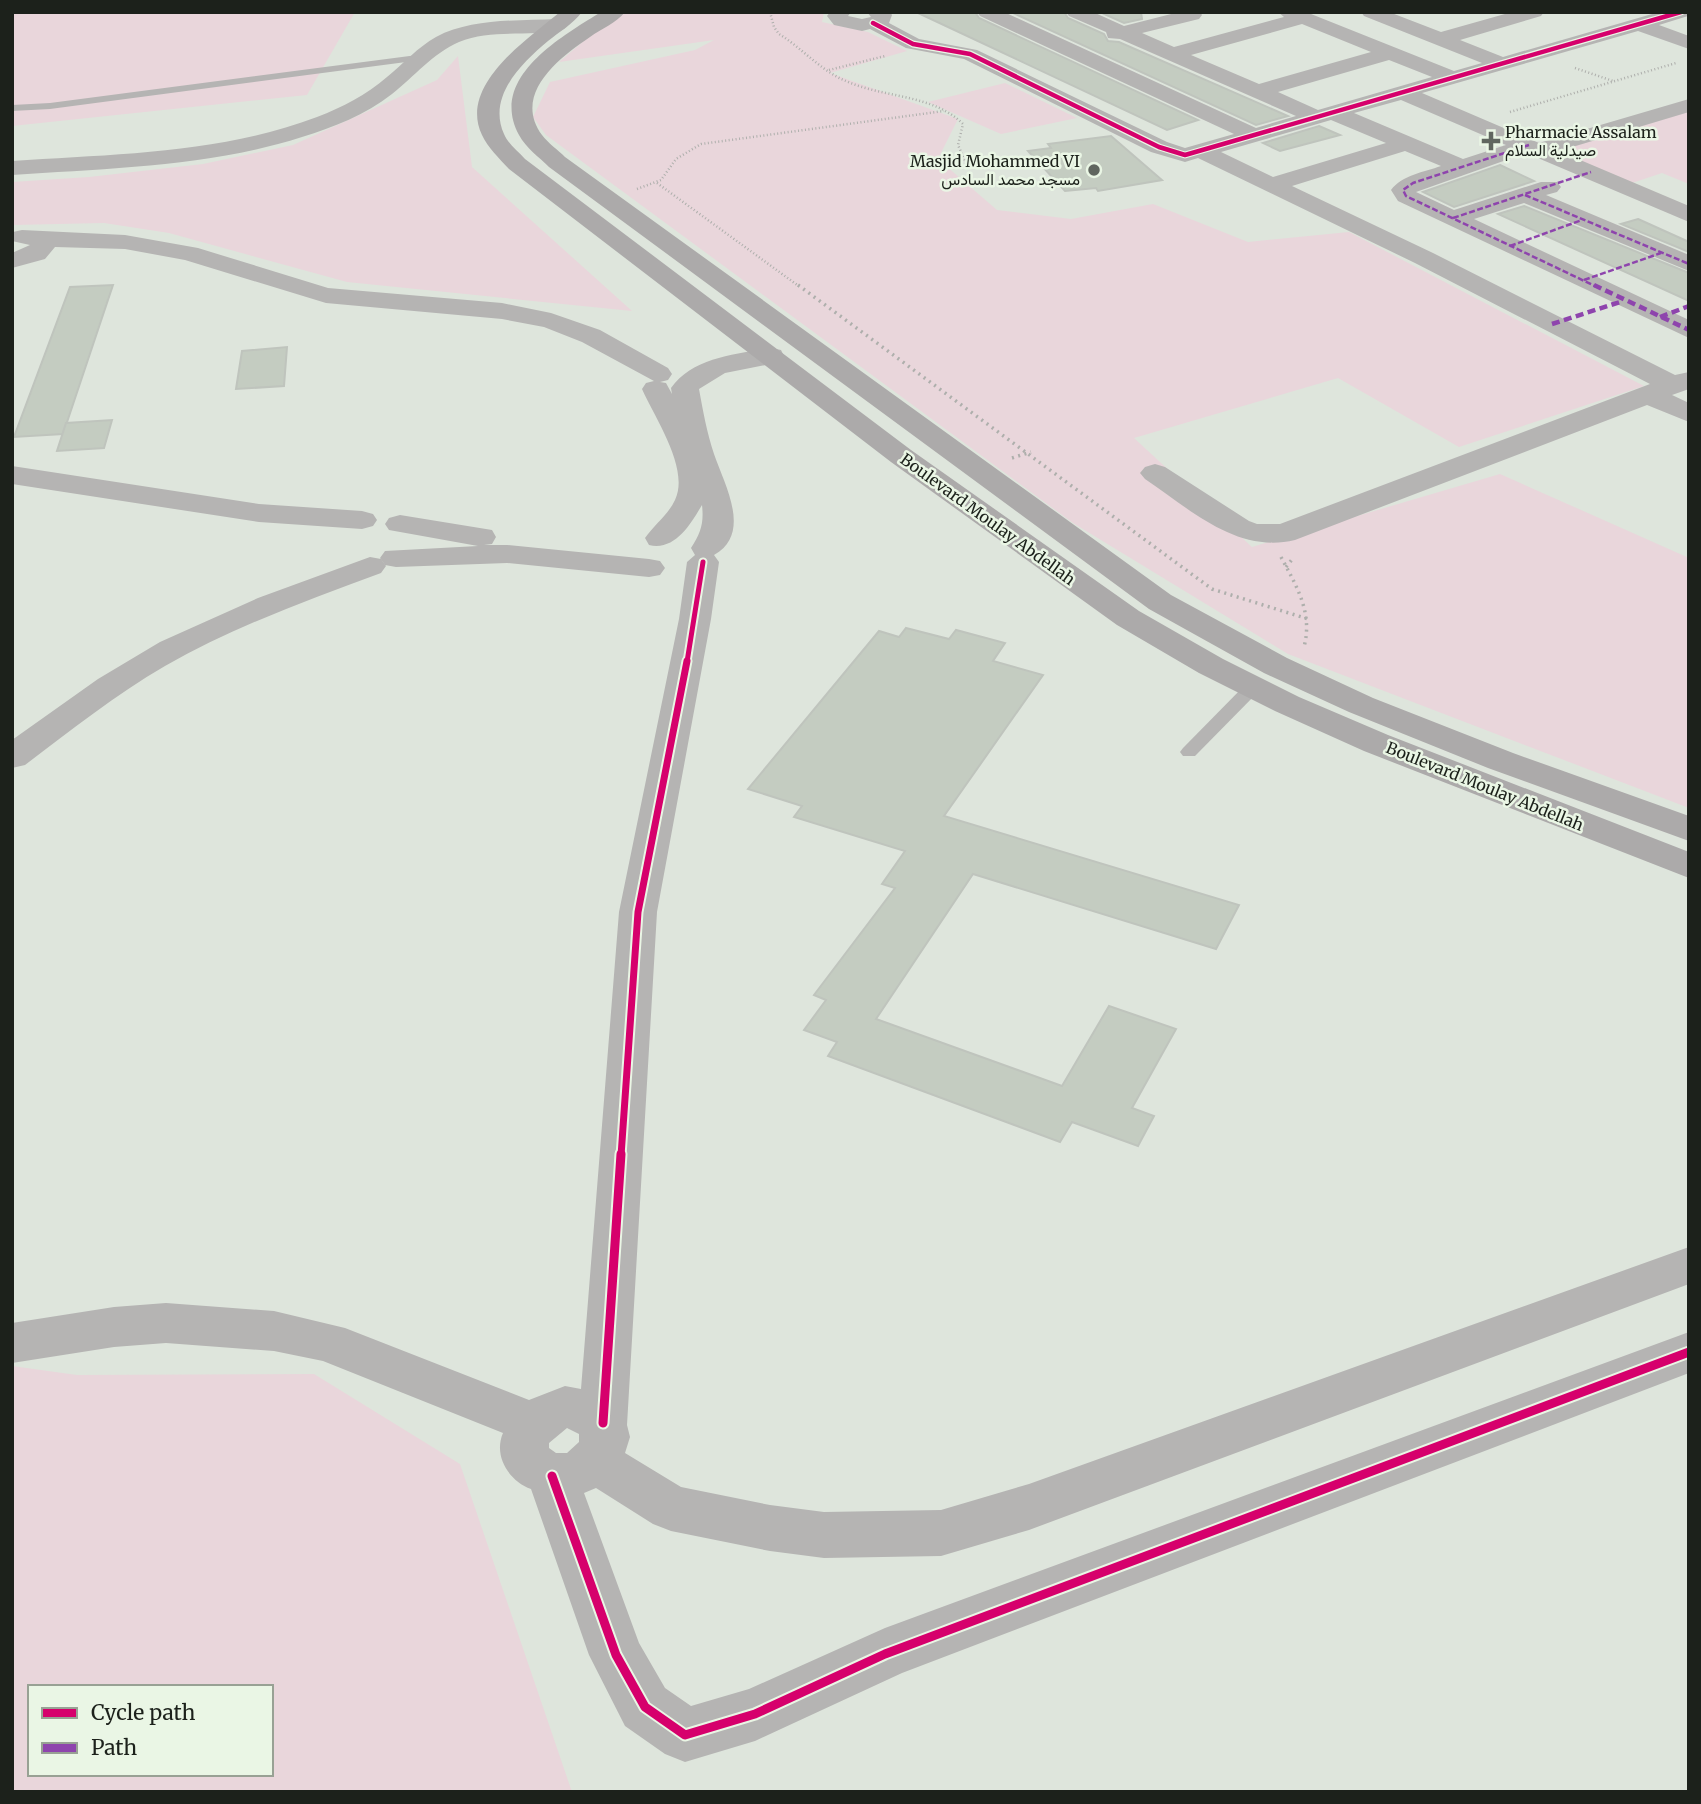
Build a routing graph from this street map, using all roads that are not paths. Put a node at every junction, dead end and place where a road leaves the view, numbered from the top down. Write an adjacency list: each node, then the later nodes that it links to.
1 (509, 12): 12 (street)
2 (615, 12): 76 (main road, Boulevard Moulay Abdellah)
3 (841, 12): 11 (street)
4 (1076, 12): 15 (street)
5 (1534, 12): 16 (street)
6 (1681, 12): 13 (street)
7 (1386, 14): 16 (street)
8 (902, 15): 11 (street)
9 (1192, 15): 15 (street)
10 (1296, 15): 20 (street); 21 (street)
11 (877, 18): 18 (street)
12 (553, 22): 22 (street); 58 (main road, Boulevard Moulay Abdellah)
13 (1639, 24): 17 (street); 23 (street)
14 (982, 25): 18 (street); 19 (street)
15 (1123, 33): 19 (street); 21 (street)
16 (1440, 39): 23 (street)
17 (1689, 43)
18 (923, 46): 36 (street)
19 (1062, 48): 32 (street)
20 (1391, 53): 24 (street); 25 (street)
21 (1171, 54): 25 (street)
22 (425, 57): 29 (lane); 39 (street)
23 (1501, 63): 24 (street)
24 (1443, 80): 26 (street); 27 (street)
25 (1258, 91): 31 (street)
26 (1401, 92): 31 (street); 35 (street)
27 (1470, 98)
28 (1689, 104): 33 (street)
29 (12, 108)
30 (1506, 113): 33 (street)
31 (1324, 115): 32 (street); 34 (street)
32 (1254, 135): 36 (street)
33 (1571, 141): 35 (street)
34 (1408, 143): 37 (street); 38 (street)
35 (1534, 148): 38 (street); 40 (street)
36 (1203, 152): 41 (street)
37 (1345, 162): 41 (street); 42 (street)
38 (1464, 167): 42 (street)
39 (12, 168)
40 (1591, 172): 43 (street); 44 (street)
41 (1273, 184): 56 (street)
42 (1403, 190): 45 (street)
43 (1525, 195): 45 (street); 46 (street)
44 (1689, 215)
45 (1453, 218): 48 (street)
46 (1582, 220): 48 (street); 49 (street)
47 (25, 239): 50 (street); 59 (street)
48 (1510, 246): 52 (street)
49 (1661, 253): 51 (street); 52 (street)
50 (12, 261)
51 (1689, 264)
52 (1584, 280): 53 (street)
53 (1623, 301): 55 (street); 56 (street)
54 (1689, 306): 55 (street)
55 (1660, 317): 57 (street)
56 (1552, 324): 60 (street)
57 (1689, 330)
58 (761, 348): 59 (street); 73 (main road, Boulevard Moulay Abdellah)
59 (673, 381): 68 (street); 69 (street)
60 (1670, 387): 61 (street); 62 (street)
61 (1689, 414)
62 (1155, 473)
63 (16, 477): 64 (street)
64 (259, 513): 65 (street); 67 (street)
65 (362, 520): 66 (street); 67 (street)
66 (400, 524): 68 (street); 70 (street)
67 (322, 548): 70 (street); 71 (street)
68 (656, 555): 69 (street); 70 (street); 72 (street)
69 (705, 555): 72 (street)
70 (383, 562): 71 (street)
71 (266, 604): 75 (street)
72 (695, 619): 81 (street)
73 (1252, 688): 74 (lane); 77 (main road, Boulevard Moulay Abdellah)
74 (1189, 752)
75 (12, 757)
76 (1689, 829)
77 (1689, 866)
78 (1689, 1265): 81 (street)
79 (12, 1343): 81 (street)
80 (1689, 1352): 81 (street)
81 (562, 1440)

